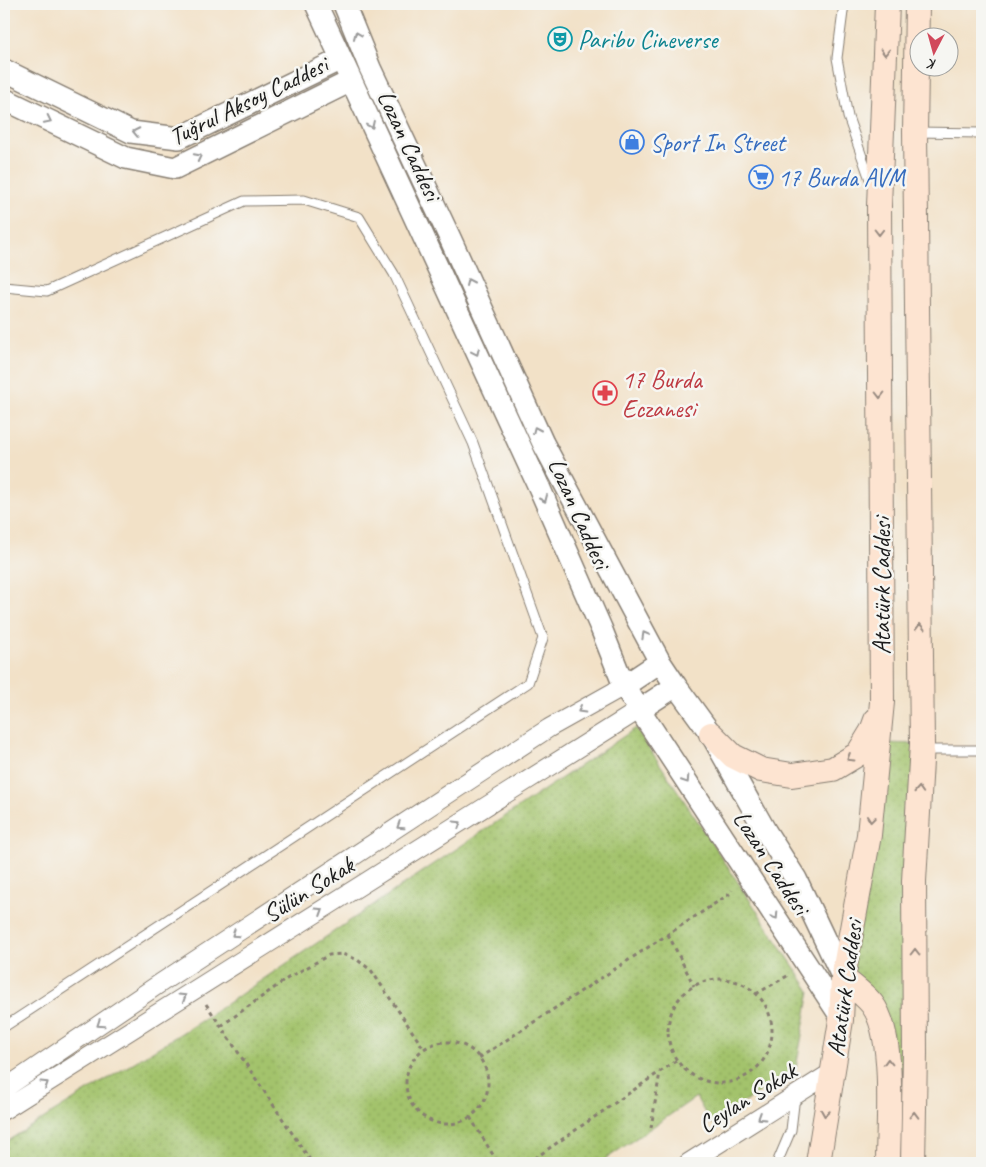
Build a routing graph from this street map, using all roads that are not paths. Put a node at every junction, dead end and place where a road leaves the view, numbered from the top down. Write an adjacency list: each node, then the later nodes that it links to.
1 (316, 4): 6 (street, Lozan Caddesi)
2 (344, 4): 14 (street, Lozan Caddesi, one-way to 2)
3 (844, 4): 12 (lane)
4 (887, 4): 12 (main road, Atatürk Caddesi, one-way to 12)
5 (917, 4): 10 (main road, Atatürk Caddesi)
6 (341, 59): 7 (street, Tuğrul Aksoy Caddesi, one-way to 7); 8 (street, Lozan Caddesi)
7 (4, 70)
8 (350, 81): 9 (street, Tuğrul Aksoy Caddesi, one-way to 8); 15 (street, Lozan Caddesi, one-way to 15)
9 (4, 99)
10 (915, 132): 11 (lane); 20 (main road, Atatürk Caddesi, one-way to 10)
11 (982, 133)
12 (879, 206): 17 (main road, Atatürk Caddesi, one-way to 17)
13 (4, 287): 24 (lane)
14 (660, 662): 15 (street); 16 (street, Lozan Caddesi)
15 (624, 686): 18 (street, Lozan Caddesi); 26 (street, Sülün Sokak, one-way to 26)
16 (676, 686): 18 (street); 19 (street, Lozan Caddesi)
17 (882, 702): 19 (main road, one-way to 19); 22 (main road, Atatürk Caddesi, one-way to 22)
18 (639, 710): 23 (street, Lozan Caddesi, one-way to 23); 28 (street, Sülün Sokak, one-way to 18)
19 (711, 734): 22 (street, Lozan Caddesi)
20 (921, 750): 21 (lane); 33 (main road, Atatürk Caddesi, one-way to 20)
21 (982, 750)
22 (843, 978): 23 (main road, Atatürk Caddesi); 32 (main road, one-way to 22)
23 (841, 1017): 25 (main road, Atatürk Caddesi)
24 (4, 1027)
25 (832, 1072): 27 (street, Ceylan Sokak); 31 (main road, Atatürk Caddesi, one-way to 31)
26 (4, 1089)
27 (795, 1095): 29 (street, Ceylan Sokak, one-way to 29); 30 (lane)
28 (4, 1110)
29 (688, 1163)
30 (777, 1163)
31 (818, 1163)
32 (888, 1163)
33 (913, 1163)

